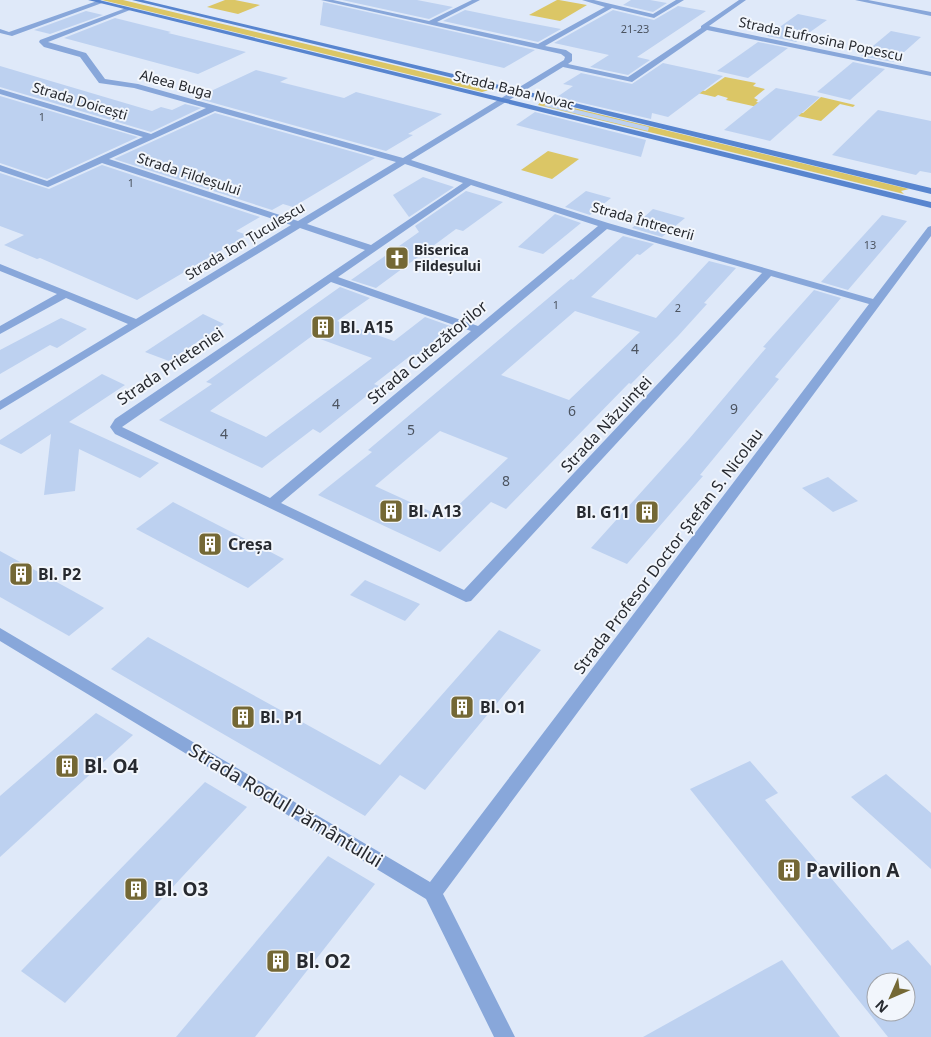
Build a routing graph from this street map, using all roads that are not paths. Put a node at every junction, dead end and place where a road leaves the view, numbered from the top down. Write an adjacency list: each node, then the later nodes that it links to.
1 (91, 0): 9 (main road, Strada Baba Novac)
2 (135, 0): 20 (main road, Strada Baba Novac)
3 (324, 0): 13 (street)
4 (477, 0): 13 (street)
5 (585, 0): 10 (street)
6 (680, 0): 10 (street)
7 (743, 0): 14 (street)
8 (858, 0): 12 (street)
9 (100, 2): 11 (main road, Strada Baba Novac); 15 (street)
10 (609, 7): 16 (street)
11 (128, 9): 21 (main road, Strada Baba Novac); 22 (street, Aleea Buga)
12 (931, 14)
13 (430, 24): 16 (street)
14 (706, 28): 17 (street); 18 (street, Strada Eufrosina Popescu)
15 (0, 31)
16 (538, 47): 17 (street)
17 (562, 65): 20 (street)
18 (931, 74)
19 (0, 91): 23 (street, Strada Doicești)
20 (519, 91): 21 (street); 28 (main road, Strada Baba Novac)
21 (505, 100): 25 (street, Strada Ion Țuculescu); 29 (main road, Strada Baba Novac)
22 (214, 108): 23 (street, Strada Doicești); 25 (street, Aleea Buga)
23 (152, 137): 24 (street, Strada Doicești)
24 (102, 160): 26 (street); 30 (street, Strada Fildeșului)
25 (404, 161): 27 (street, Strada Întrecerii); 30 (street, Strada Ion Țuculescu)
26 (0, 168)
27 (469, 183): 31 (street, Strada Întrecerii); 33 (street, Strada Prieteniei)
28 (931, 191)
29 (931, 205)
30 (299, 225): 33 (street, Strada Fildeșului); 39 (street, Strada Ion Țuculescu)
31 (605, 225): 35 (street, Strada Întrecerii); 40 (street, Strada Cutezătorilor)
32 (931, 229): 38 (street, Strada Profesor Doctor Ștefan S. Nicolau)
33 (373, 249): 36 (street, Strada Prieteniei)
34 (0, 267): 37 (street)
35 (770, 272): 38 (street, Strada Întrecerii); 44 (street, Strada Năzuinței)
36 (329, 278): 40 (street); 43 (street, Strada Prieteniei)
37 (66, 294): 39 (street); 41 (street)
38 (876, 303): 46 (street, Strada Profesor Doctor Ștefan S. Nicolau)
39 (136, 323): 42 (street, Strada Ion Țuculescu)
40 (479, 330): 43 (street, Strada Cutezătorilor)
41 (0, 332)
42 (0, 406)
43 (271, 504): 44 (street, Strada Prieteniei)
44 (466, 597)
45 (0, 634): 46 (street, Strada Rodul Pământului)
46 (433, 893): 47 (street)
47 (505, 1037)

